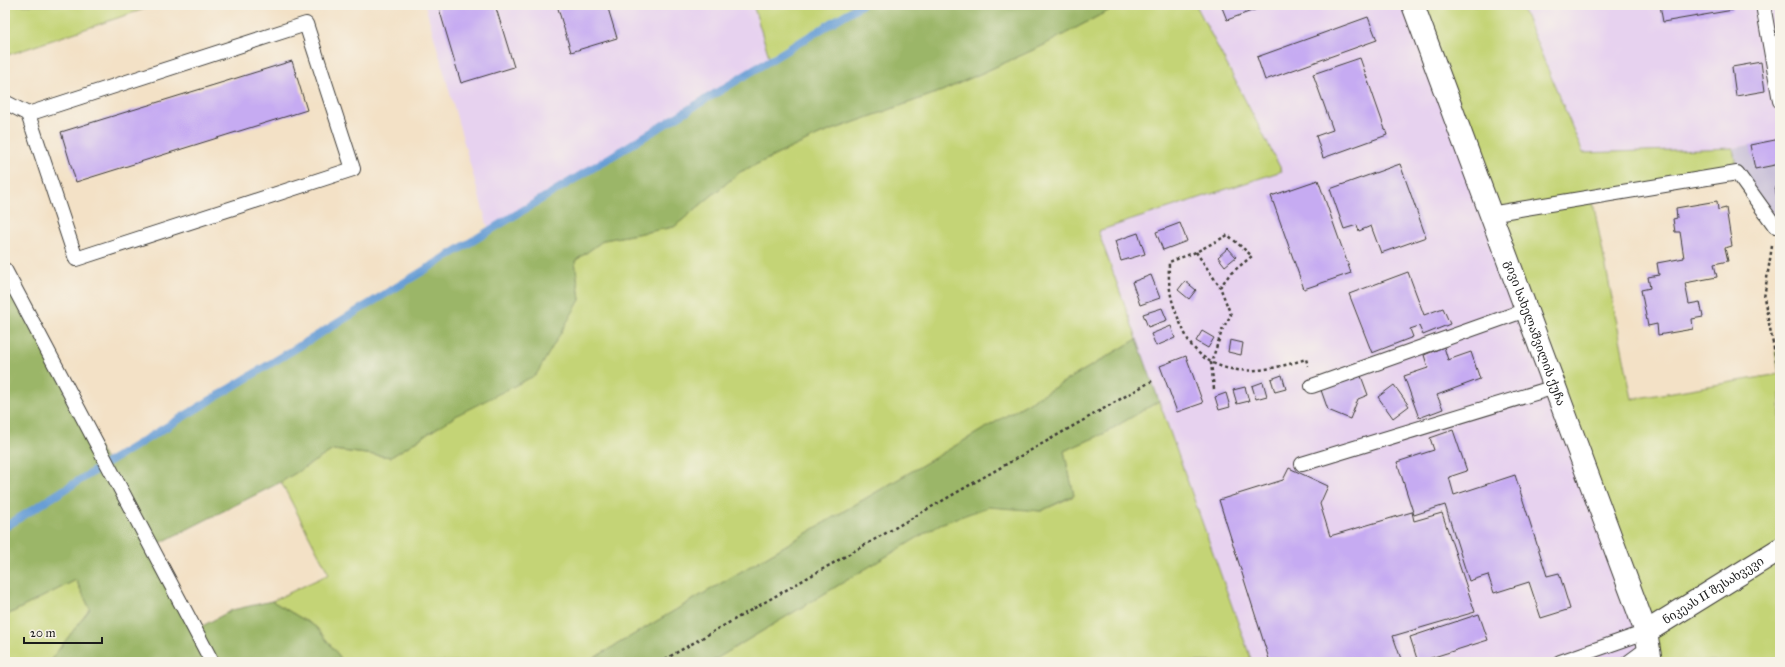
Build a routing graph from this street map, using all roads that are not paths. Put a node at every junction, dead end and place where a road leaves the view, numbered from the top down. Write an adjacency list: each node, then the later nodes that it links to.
1 (1413, 5): 6 (street, გივი სახელაშვილის ქუჩა)
2 (1763, 5): 3 (lane)
3 (1780, 101)
4 (5, 102): 5 (lane)
5 (28, 114): 5 (lane)
6 (1490, 214): 7 (lane); 9 (street, გივი სახელაშვილის ქუჩა)
7 (1777, 226)
8 (5, 270): 15 (lane)
9 (1526, 310): 10 (lane); 11 (street, გივი სახელაშვილის ქუჩა)
10 (1312, 386)
11 (1555, 387): 12 (lane); 14 (street, გივი სახელაშვილის ქუჩა)
12 (1302, 464)
13 (1780, 549): 14 (street, ნიკეას II შესახვევი)
14 (1649, 647): 16 (lane); 17 (lane)
15 (212, 662)
16 (1560, 662)
17 (1629, 662)

